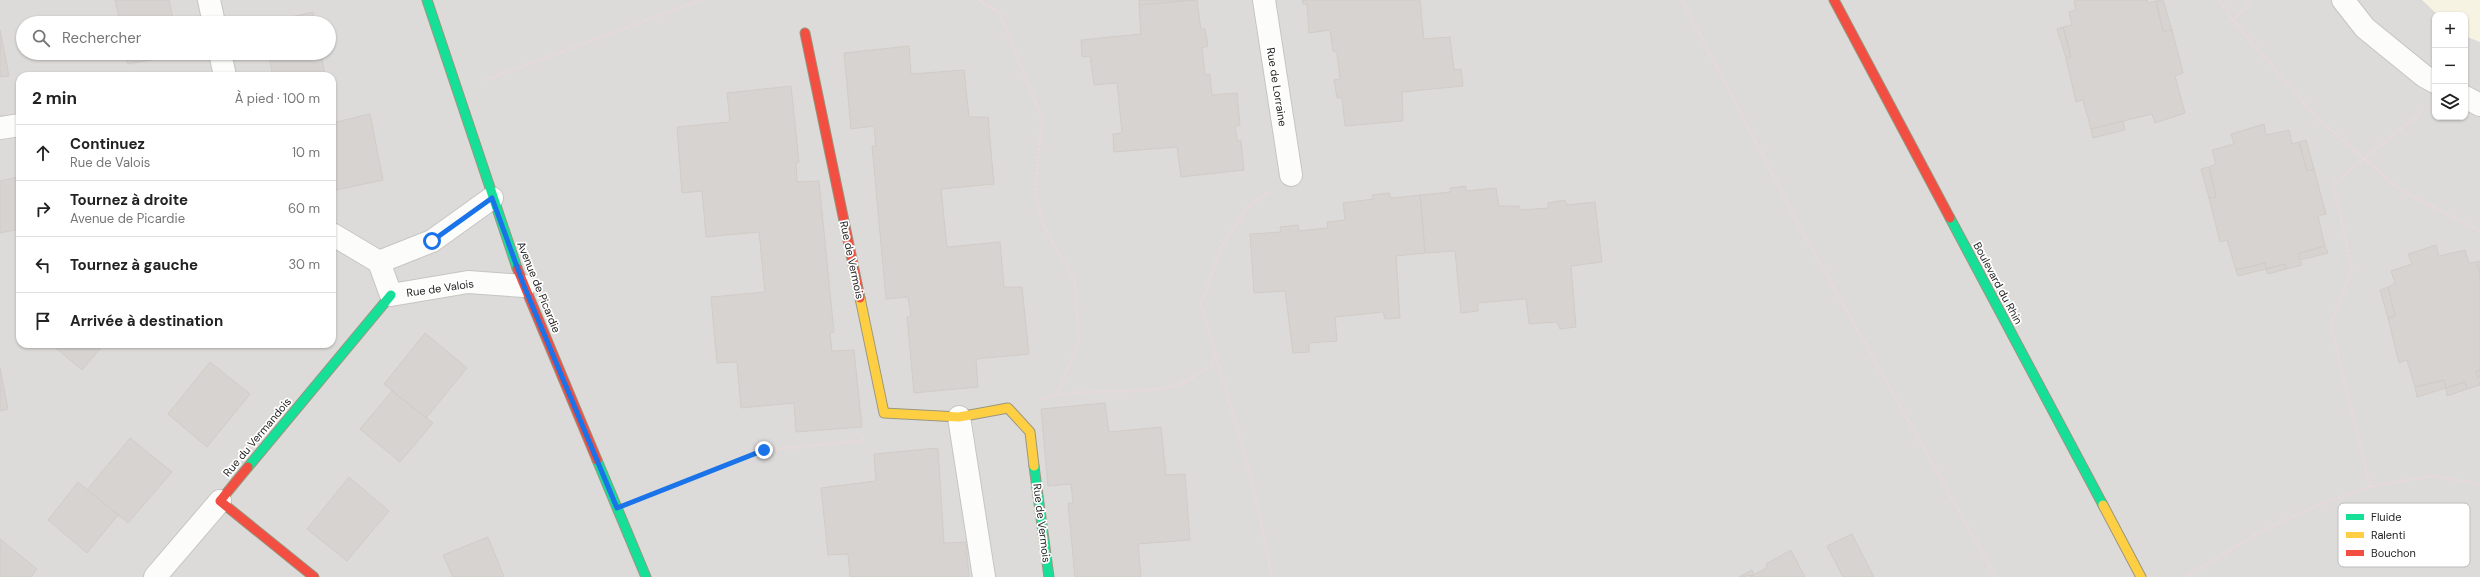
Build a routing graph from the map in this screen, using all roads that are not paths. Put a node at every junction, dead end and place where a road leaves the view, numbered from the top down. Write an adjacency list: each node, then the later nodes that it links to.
1 (209, 0): 6 (street)
2 (427, 0): 16 (street, Avenue de Picardie)
3 (1264, 0): 15 (street, Rue de Lorraine)
4 (1834, 0): 28 (street, Boulevard du Rhin)
5 (2343, 0): 10 (street)
6 (212, 16)
7 (806, 33): 21 (street, Rue de Vermois)
8 (221, 60): 9 (street)
9 (223, 72)
10 (2432, 80)
11 (2468, 99): 12 (street)
12 (2480, 105)
13 (16, 126): 14 (street)
14 (0, 128)
15 (1291, 175)
16 (492, 198): 18 (street); 19 (street, Avenue de Picardie)
17 (336, 236): 18 (street)
18 (379, 262): 20 (street, Rue de Valois)
19 (524, 286): 20 (street, Rue de Valois); 25 (street, Avenue de Picardie)
20 (391, 295): 22 (street, Rue du Vermandois)
21 (959, 418): 26 (street); 27 (street, Rue de Vermois)
22 (220, 501): 23 (street); 24 (street)
23 (155, 577)
24 (314, 577)
25 (646, 577)
26 (984, 577)
27 (1049, 577)
28 (2141, 577)

